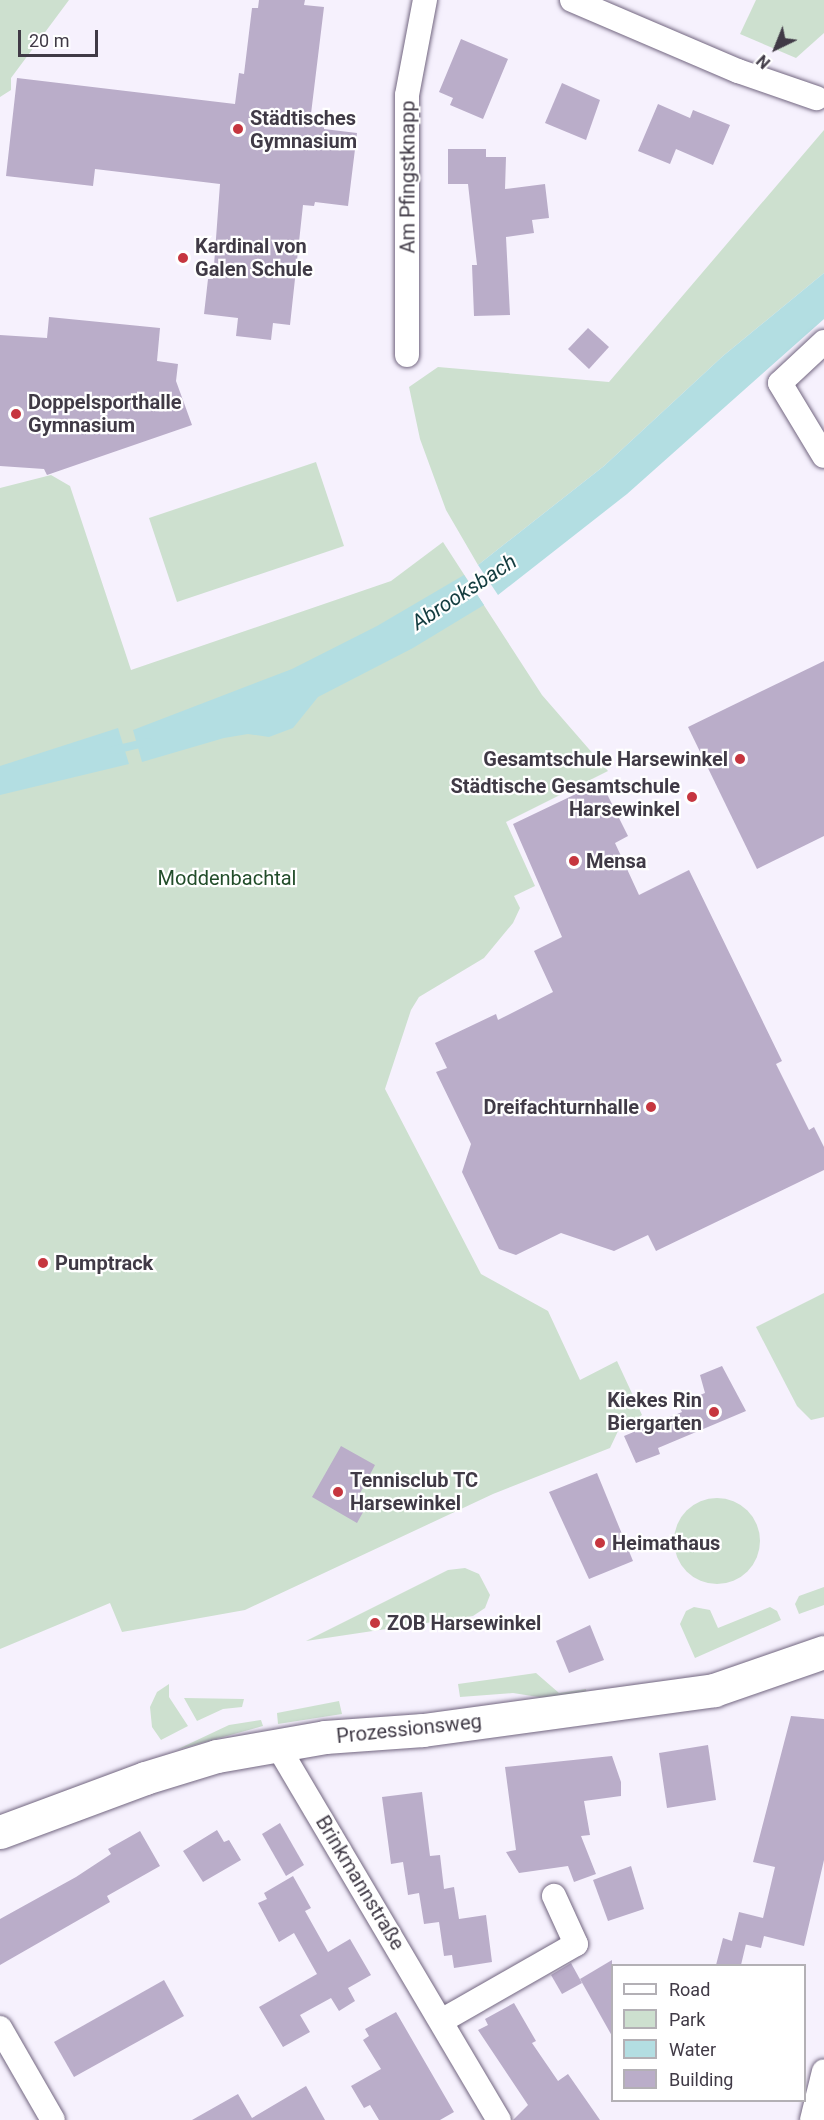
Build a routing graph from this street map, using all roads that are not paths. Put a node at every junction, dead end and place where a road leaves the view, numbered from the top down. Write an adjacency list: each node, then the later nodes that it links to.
1 (425, 0): 5 (street, Am Pfingstknapp)
2 (572, 0): 3 (street)
3 (816, 98)
4 (824, 342): 6 (street)
5 (407, 355)
6 (824, 456)
7 (824, 1652): 8 (street, Prozessionsweg)
8 (277, 1745): 9 (street, Prozessionsweg); 11 (street, Brinkmannstraße)
9 (0, 1832)
10 (554, 1896): 11 (street)
11 (443, 2020): 15 (street, Brinkmannstraße)
12 (0, 2028): 14 (street)
13 (824, 2071): 16 (street)
14 (53, 2120)
15 (499, 2120)
16 (812, 2120)

